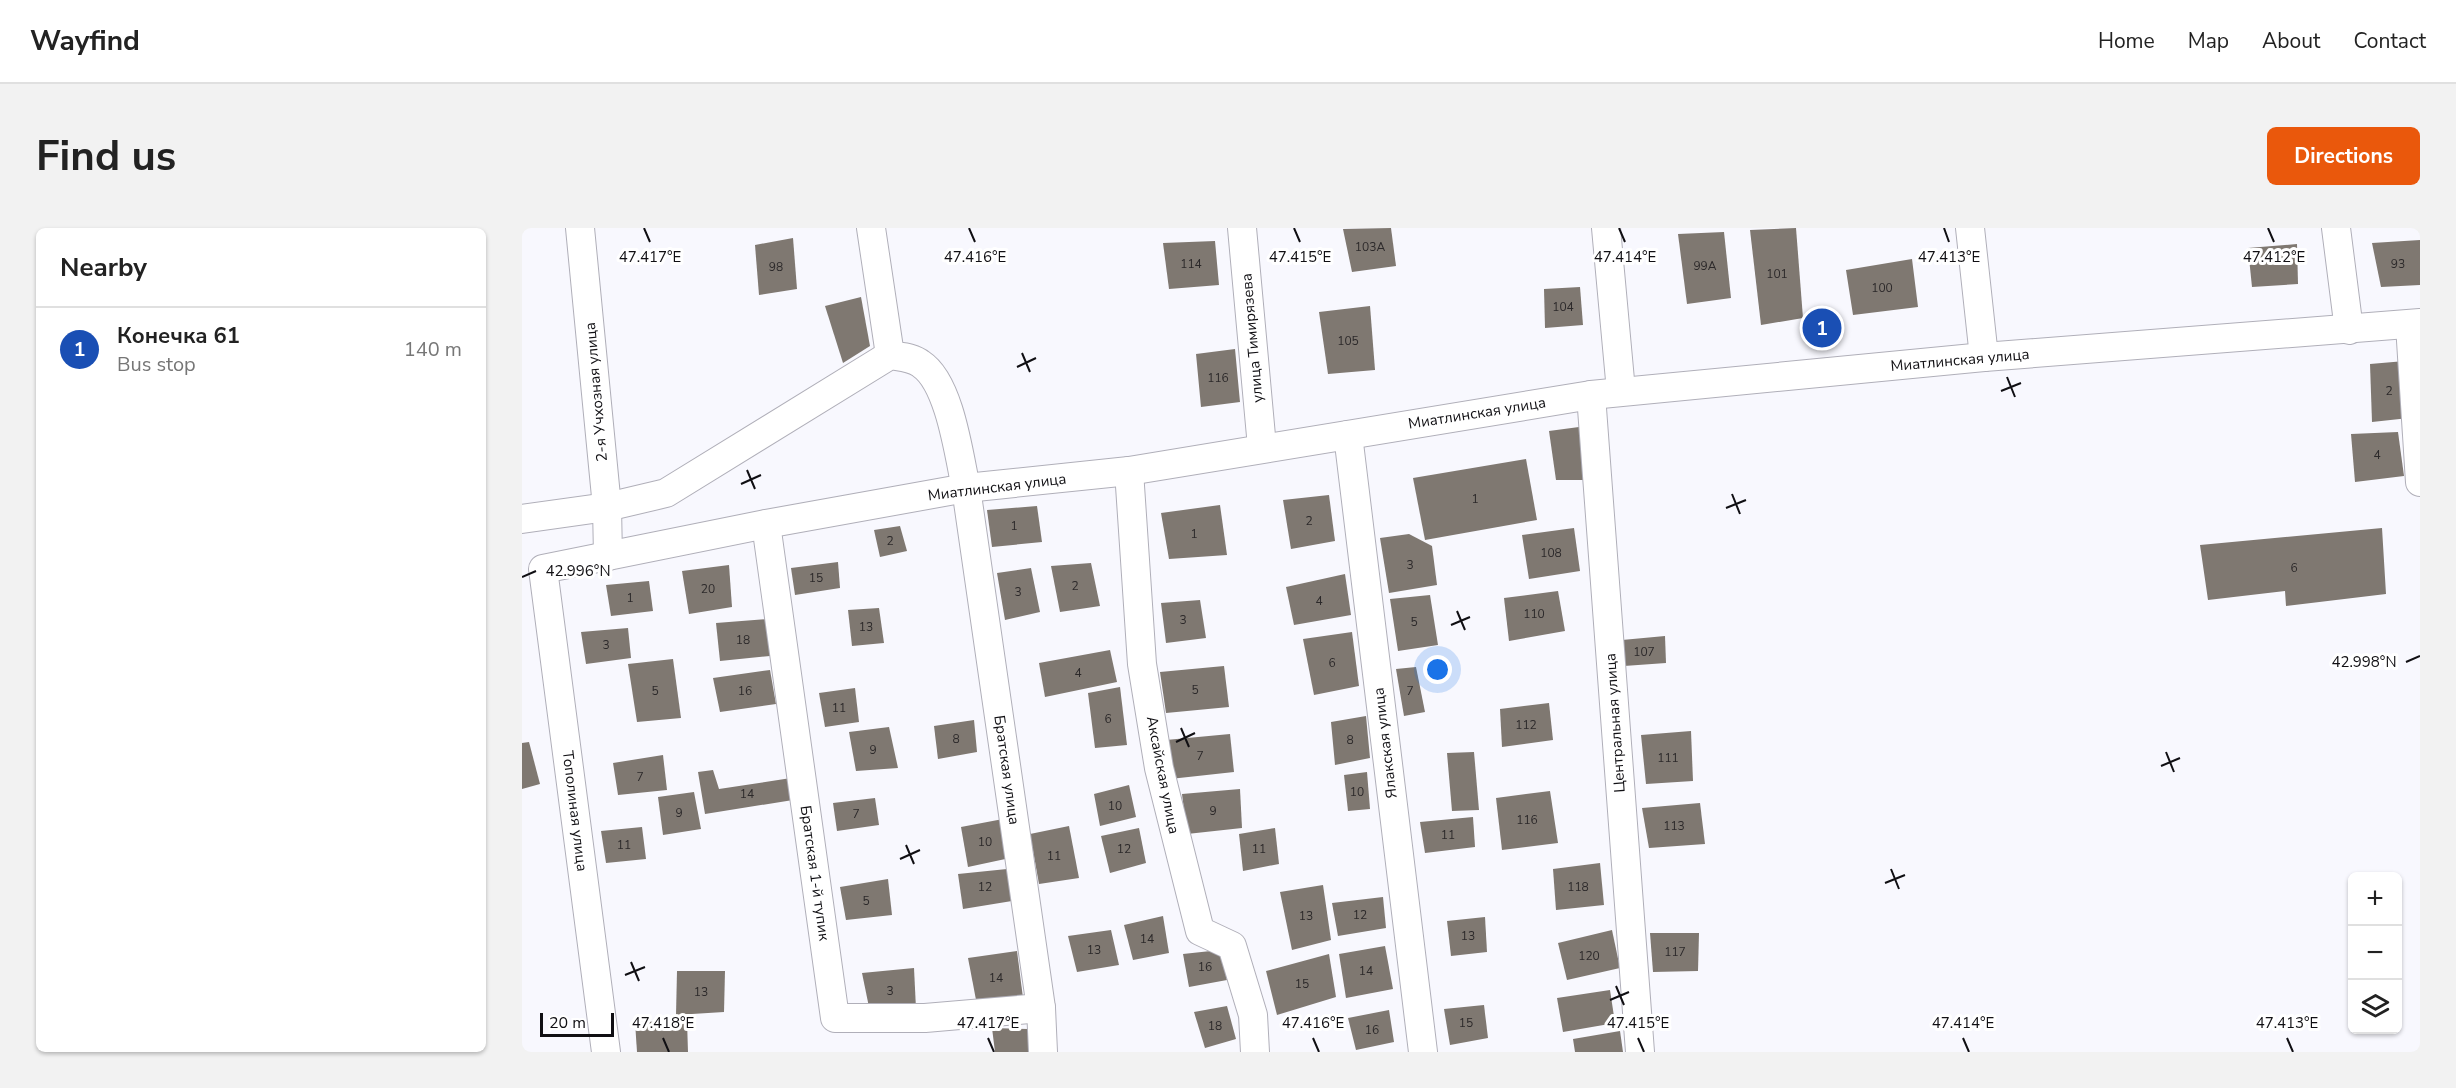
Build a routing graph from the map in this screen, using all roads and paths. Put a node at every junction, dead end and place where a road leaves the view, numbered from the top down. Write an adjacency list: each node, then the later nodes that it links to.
1 (580, 228): 18 (street, 2-я Учхозная улица)
2 (872, 228): 9 (street)
3 (1242, 228): 14 (street, улица Тимирязева)
4 (1606, 228): 11 (street)
5 (1970, 228): 10 (street)
6 (2336, 228): 8 (street)
7 (2415, 324): 8 (street, Миатлинская улица); 16 (street)
8 (2349, 330): 10 (street, Миатлинская улица)
9 (891, 355): 17 (street, Братская улица); 18 (street)
10 (1984, 357): 11 (street, Миатлинская улица)
11 (1621, 392): 12 (street, Миатлинская улица)
12 (1591, 395): 13 (street, Миатлинская улица); 28 (street, Центральная улица)
13 (1347, 435): 14 (street, Миатлинская улица); 27 (street, Ялакская улица)
14 (1262, 447): 15 (street, Миатлинская улица)
15 (1129, 471): 17 (street, Миатлинская улица); 26 (street, Аксайская улица)
16 (2420, 482)
17 (966, 489): 20 (street, Миатлинская улица); 23 (street, Братская улица)
18 (607, 507): 19 (street); 21 (street, 2-я Учхозная улица)
19 (522, 519)
20 (766, 524): 21 (street, Миатлинская улица); 23 (street, Братская 1-й тупик)
21 (608, 556): 22 (street, Миатлинская улица)
22 (543, 569): 24 (street, Тополиная улица)
23 (1041, 1008): 25 (street, Братская улица)
24 (606, 1052)
25 (1043, 1052)
26 (1255, 1052)
27 (1423, 1052)
28 (1640, 1052)

